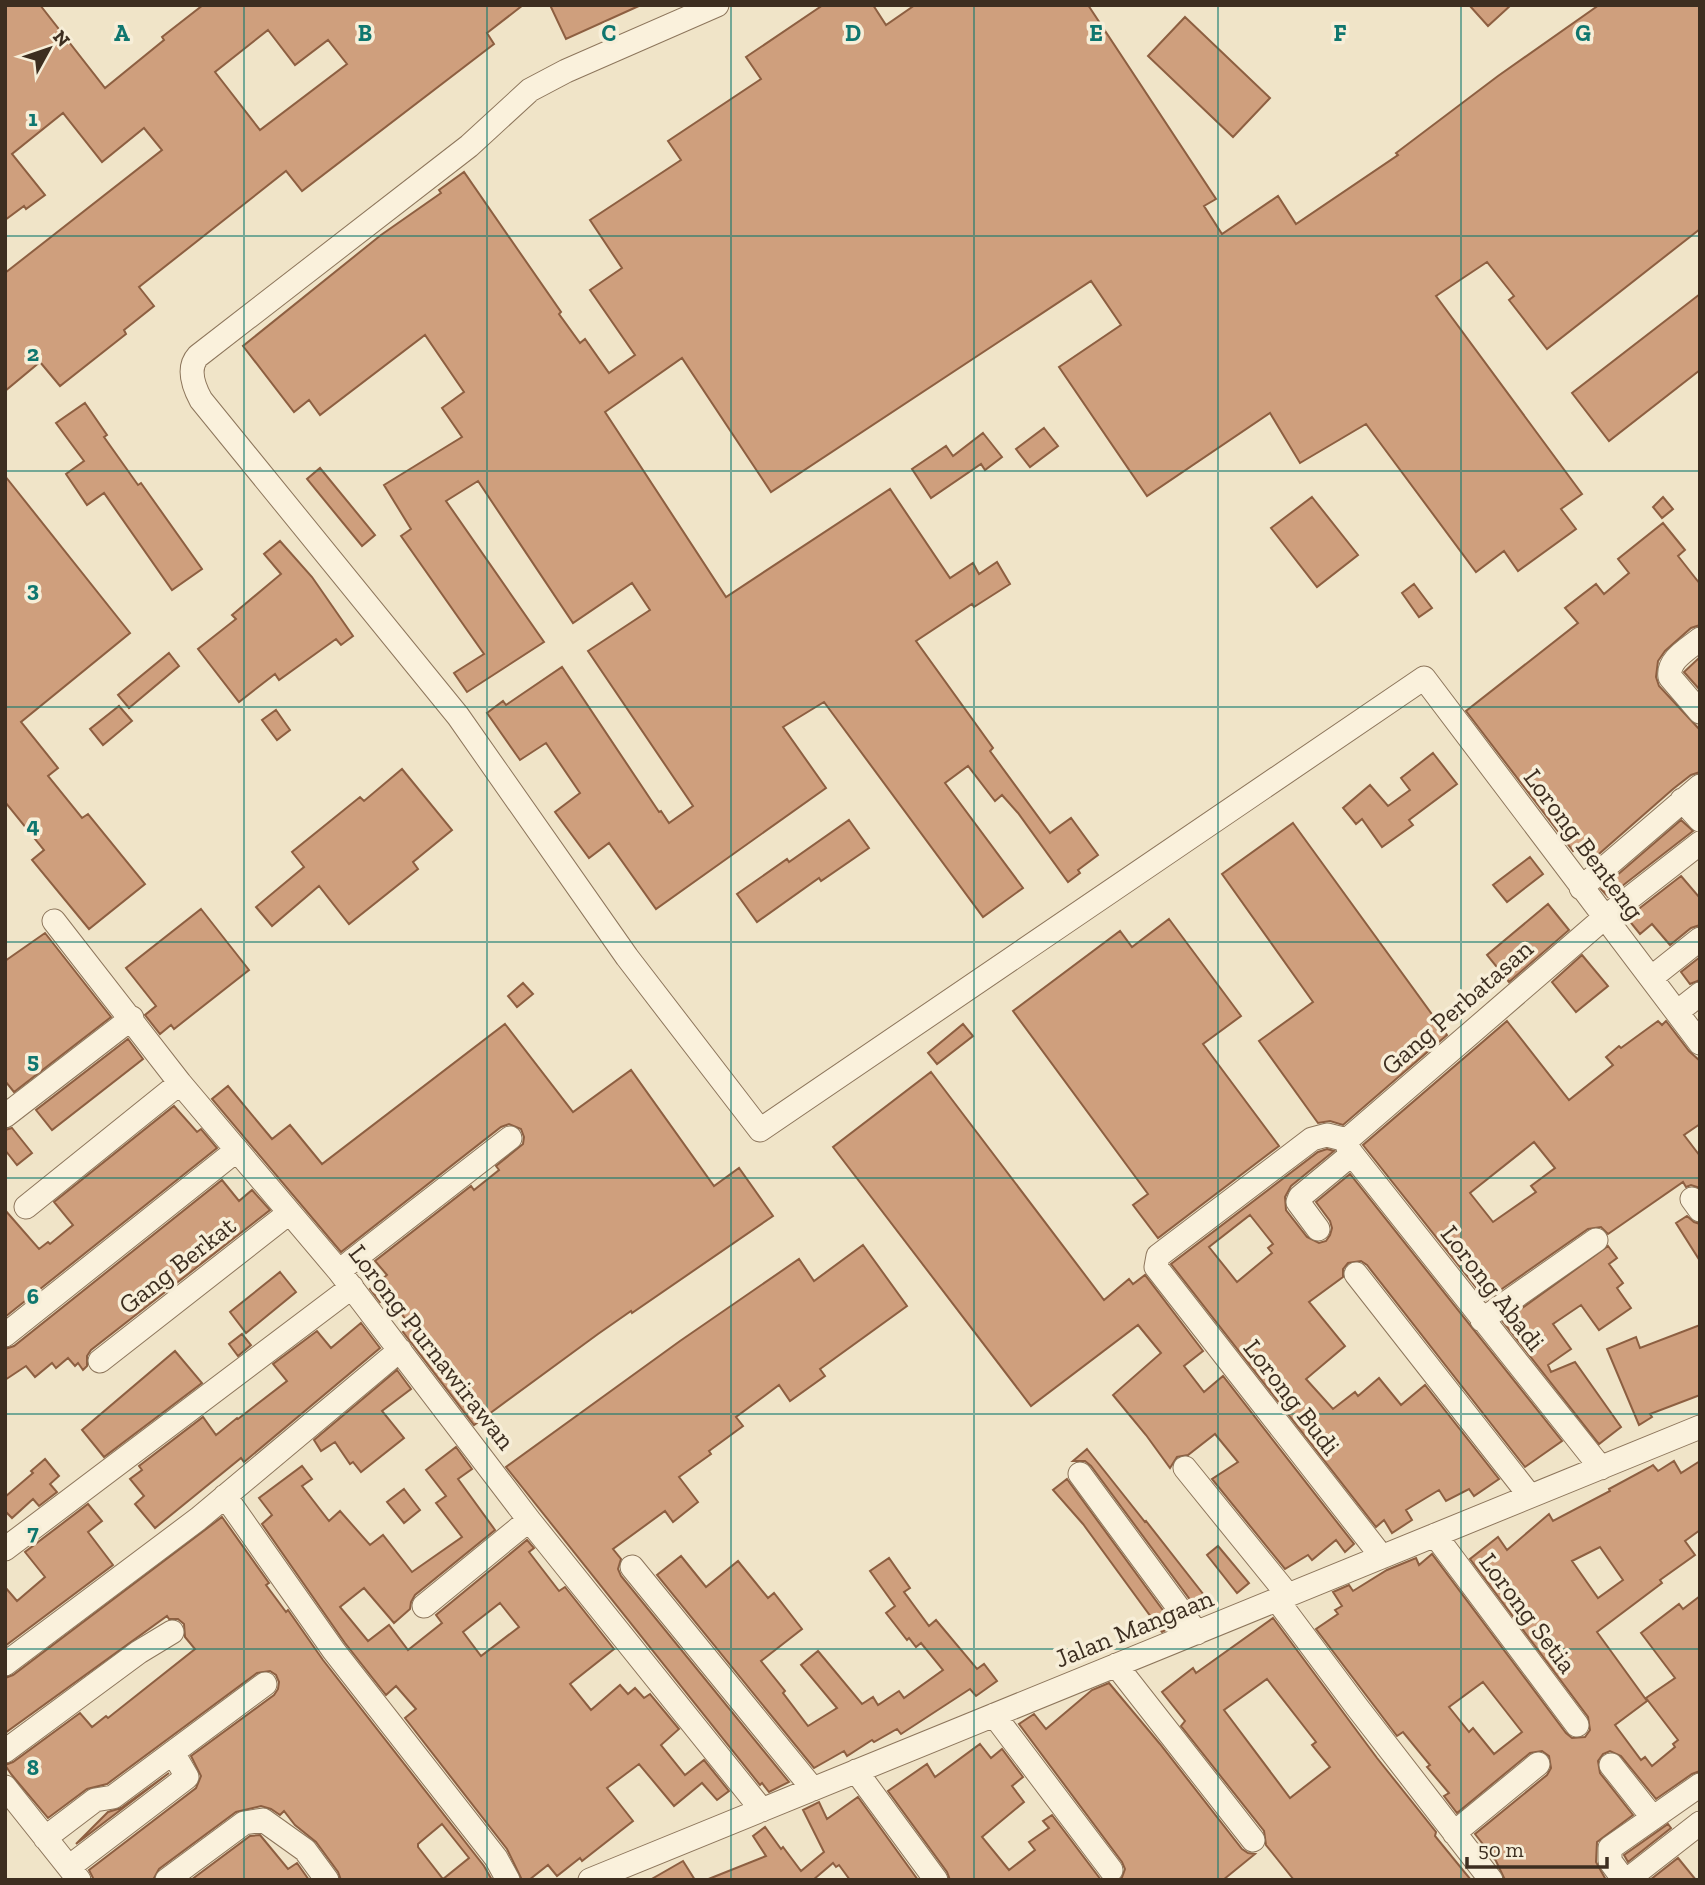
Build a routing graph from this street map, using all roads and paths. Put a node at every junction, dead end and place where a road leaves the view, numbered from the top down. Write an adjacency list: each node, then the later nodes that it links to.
1 (718, 5): 7 (street, Lorong Benteng)
2 (1700, 639): 3 (street)
3 (1700, 712)
4 (1691, 793): 5 (street); 7 (street)
5 (1700, 820)
6 (1700, 843): 8 (street, Gang Perbatasan)
7 (1581, 888): 8 (street, Lorong Benteng)
8 (1604, 918): 11 (street, Lorong Benteng); 19 (street, Gang Perbatasan)
9 (54, 921): 14 (street, Lorong Purnawirawan)
10 (1700, 939): 11 (street)
11 (1651, 978): 13 (street, Lorong Benteng)
12 (1700, 994): 13 (street)
13 (1677, 1012): 15 (street, Lorong Benteng)
14 (132, 1018): 16 (street, Lorong Purnawirawan); 17 (street)
15 (1700, 1043)
16 (180, 1083): 20 (street, Lorong Purnawirawan); 21 (street)
17 (5, 1116)
18 (510, 1138): 26 (street)
19 (1350, 1147): 23 (street, Gang Perbatasan); 27 (street, Lorong Abadi); 40 (street, Lorong Budi)
20 (237, 1150): 22 (street, Lorong Purnawirawan); 28 (street)
21 (26, 1208)
22 (289, 1213): 26 (street, Lorong Purnawirawan); 30 (street, Gang Berkat)
23 (1318, 1229)
24 (1596, 1240): 27 (street)
25 (1356, 1274): 36 (street)
26 (345, 1279): 29 (street, Lorong Purnawirawan); 39 (street)
27 (1482, 1320): 33 (street, Lorong Abadi)
28 (5, 1335)
29 (400, 1350): 35 (street); 37 (street, Lorong Purnawirawan)
30 (100, 1361)
31 (1700, 1427): 33 (street, Jalan Mangaan)
32 (1185, 1468): 42 (street)
33 (1601, 1468): 36 (street, Jalan Mangaan)
34 (1080, 1474): 45 (street)
35 (225, 1496): 46 (street); 70 (street)
36 (1530, 1496): 38 (street, Jalan Mangaan)
37 (529, 1520): 43 (street); 59 (street, Lorong Purnawirawan)
38 (1436, 1535): 40 (street, Jalan Mangaan); 50 (street, Lorong Setia)
39 (5, 1549)
40 (1382, 1557): 42 (street, Jalan Mangaan)
41 (632, 1567): 58 (street)
42 (1283, 1597): 45 (street, Jalan Mangaan); 62 (street)
43 (424, 1606)
44 (172, 1632): 51 (street)
45 (1197, 1633): 47 (street, Jalan Mangaan)
46 (5, 1664)
47 (1116, 1665): 49 (street, Jalan Mangaan); 64 (street)
48 (265, 1684): 52 (street)
49 (994, 1715): 55 (street, Jalan Mangaan); 65 (street)
50 (1577, 1725)
51 (5, 1751)
52 (176, 1752): 63 (street); 66 (street)
53 (1538, 1764): 62 (street)
54 (1611, 1765): 60 (street)
55 (856, 1771): 58 (street, Jalan Mangaan); 72 (street)
56 (1700, 1785): 60 (street)
57 (5, 1787): 63 (street)
58 (813, 1789): 59 (street, Jalan Mangaan)
59 (762, 1810): 71 (street, Jalan Mangaan)
60 (1658, 1814): 61 (street); 73 (street)
61 (1700, 1820): 73 (street)
62 (1454, 1832): 67 (street)
63 (46, 1838): 66 (street)
64 (1253, 1840)
65 (1111, 1870)
66 (74, 1873)
67 (1483, 1877)
68 (167, 1880): 69 (street)
69 (327, 1880)
70 (508, 1880)
71 (590, 1880)
72 (936, 1880)
73 (1625, 1880)

